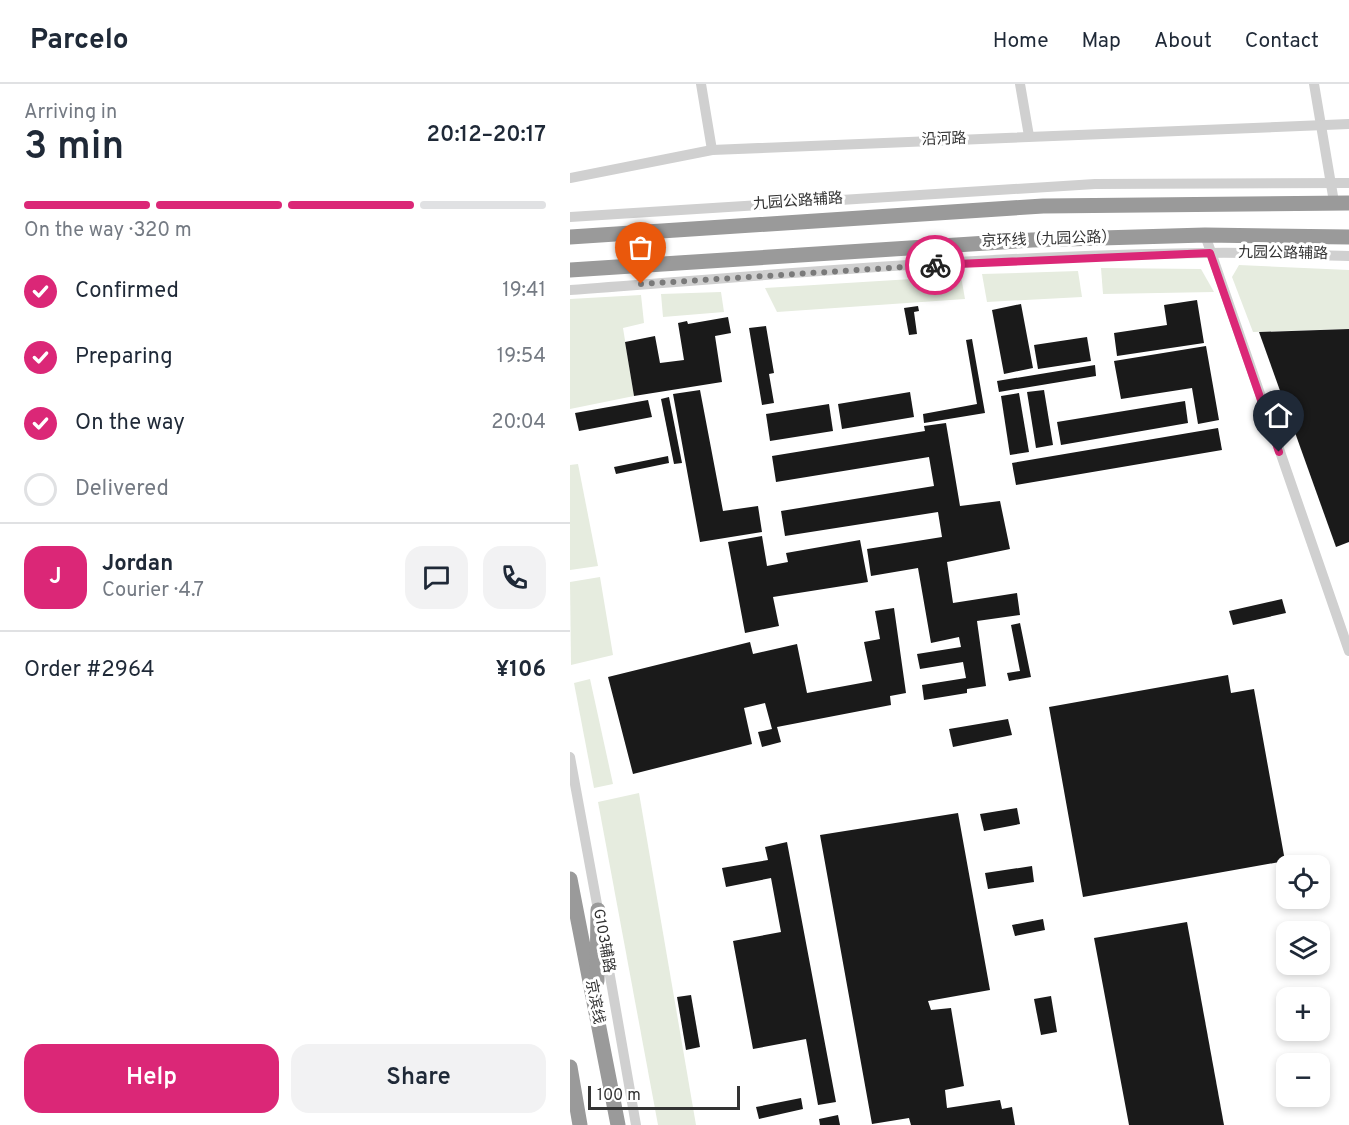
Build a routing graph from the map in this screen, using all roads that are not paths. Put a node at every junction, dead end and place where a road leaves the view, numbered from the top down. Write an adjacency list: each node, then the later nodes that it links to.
1 (701, 84): 7 (street)
2 (1020, 84): 6 (street)
3 (1314, 84): 5 (street)
4 (1349, 124): 5 (street, 沿河路)
5 (1322, 125): 6 (street, 沿河路); 9 (street)
6 (1029, 136): 7 (street, 沿河路)
7 (712, 150): 8 (street, 沿河路)
8 (570, 178)
9 (1331, 182): 10 (street, 九园公路辅路); 11 (street); 12 (street, 九园公路辅路)
10 (1349, 183)
11 (1341, 203): 14 (highway)
12 (570, 217)
13 (1205, 235): 15 (highway, 京环线（九园公路）); 16 (street); 18 (highway, 京环线（九园公路）)
14 (570, 237)
15 (1349, 237)
16 (1210, 253): 17 (street, 九园公路辅路); 19 (street, 九园公路辅路); 20 (street)
17 (1349, 256)
18 (570, 270)
19 (570, 290)
20 (1349, 651)
21 (570, 756): 23 (street, G103辅路)
22 (570, 879): 24 (highway, 京滨线)
23 (598, 910): 24 (highway); 28 (street, G103辅路)
24 (597, 1011): 27 (highway, 京滨线)
25 (570, 1067): 26 (highway)
26 (580, 1125)
27 (618, 1125)
28 (636, 1125)

